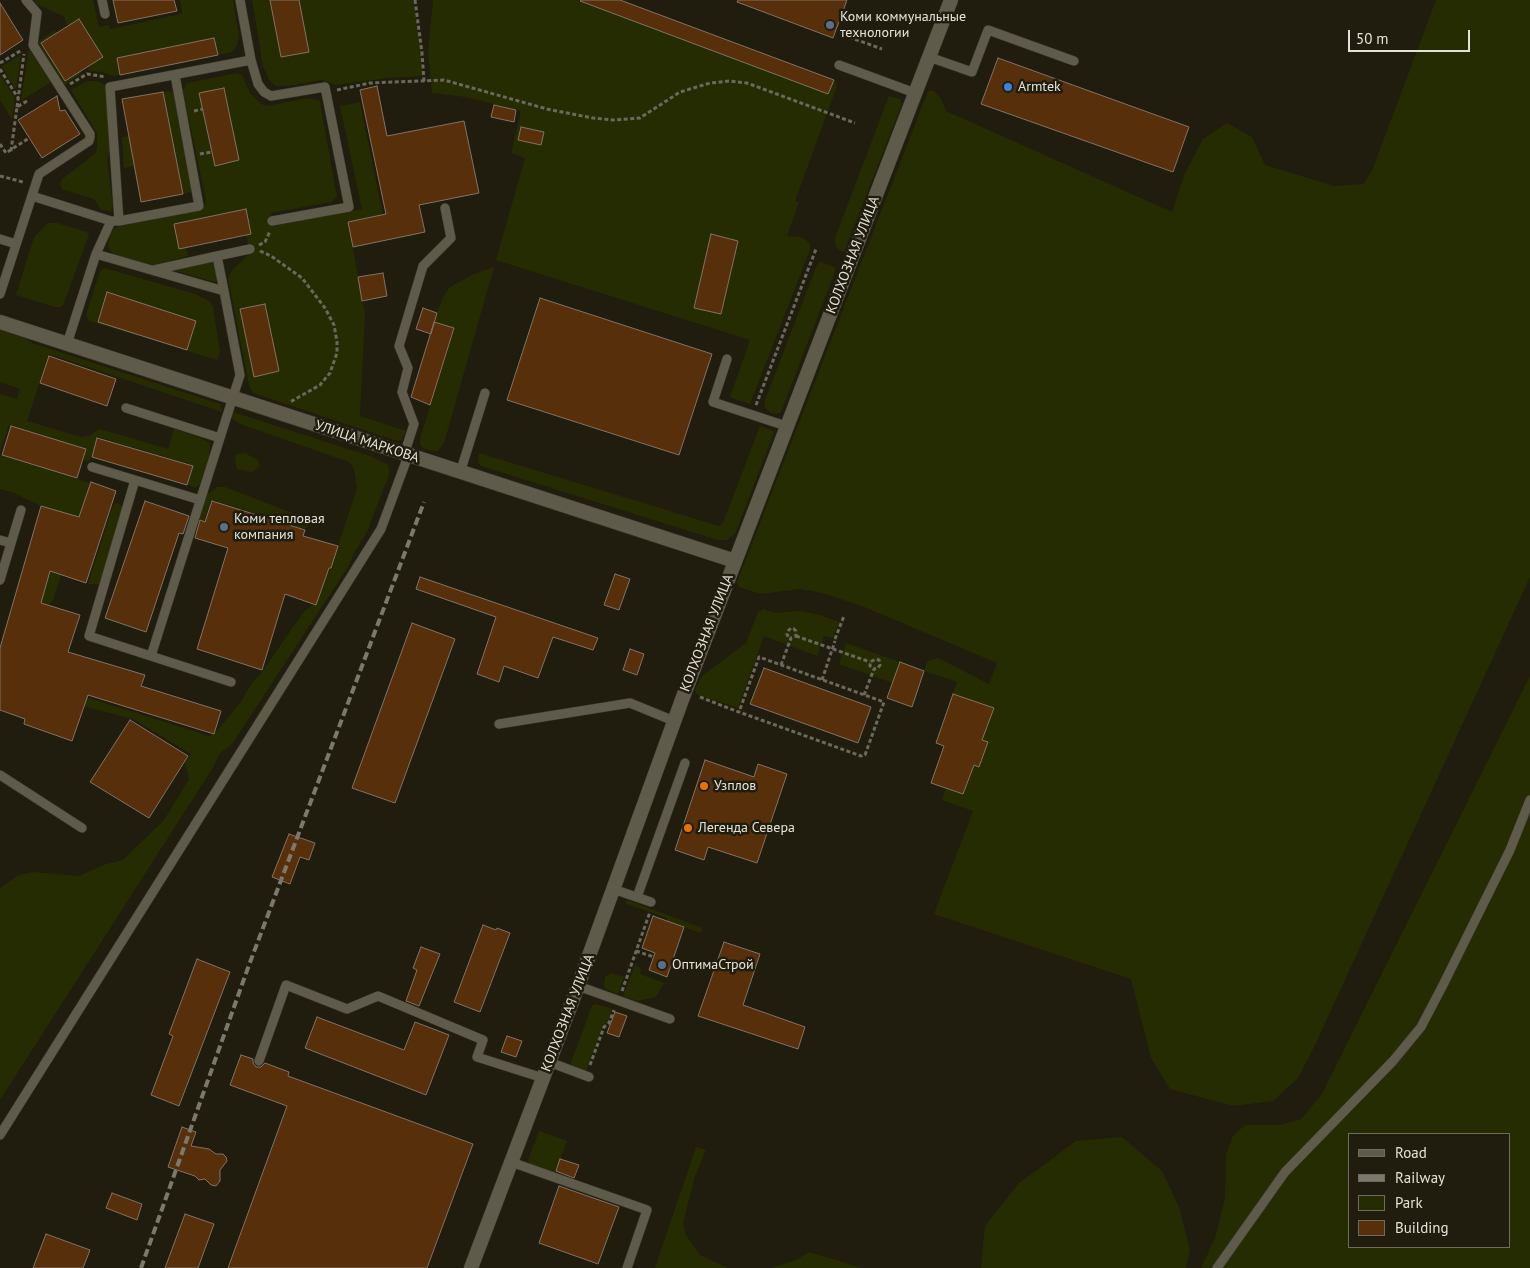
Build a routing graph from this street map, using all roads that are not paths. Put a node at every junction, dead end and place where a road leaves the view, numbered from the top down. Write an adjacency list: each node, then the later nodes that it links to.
1 (26, 0): 12 (lane)
2 (102, 0): 5 (lane)
3 (240, 0): 7 (lane)
4 (951, 0): 6 (street, КОЛХОЗНАЯ УЛИЦА)
5 (105, 14)
6 (929, 57): 8 (lane); 11 (street, КОЛХОЗНАЯ УЛИЦА)
7 (250, 60): 10 (lane); 15 (lane)
8 (1074, 61)
9 (839, 65): 11 (lane)
10 (174, 75): 14 (lane); 14 (lane)
11 (915, 93): 30 (street, КОЛХОЗНАЯ УЛИЦА)
12 (32, 196): 14 (lane); 17 (lane)
13 (445, 208): 32 (lane)
14 (115, 221): 19 (lane)
15 (272, 221)
16 (0, 239): 17 (lane)
17 (16, 244): 23 (lane)
18 (250, 249): 20 (lane)
19 (96, 254): 21 (lane); 25 (lane)
20 (217, 256): 21 (lane); 22 (lane)
21 (153, 270): 22 (lane)
22 (224, 291): 28 (lane)
23 (0, 294)
24 (0, 322): 25 (street, УЛИЦА МАРКОВА)
25 (67, 344): 28 (street, УЛИЦА МАРКОВА)
26 (728, 358): 30 (lane)
27 (485, 393): 34 (lane)
28 (232, 398): 31 (lane); 32 (street, УЛИЦА МАРКОВА)
29 (126, 408): 31 (lane)
30 (786, 426): 40 (street, КОЛХОЗНАЯ УЛИЦА)
31 (220, 438): 36 (lane)
32 (406, 455): 34 (street, УЛИЦА МАРКОВА); 59 (lane)
33 (92, 468): 35 (lane)
34 (460, 473): 40 (street, УЛИЦА МАРКОВА)
35 (135, 480): 36 (lane); 42 (lane)
36 (200, 500): 42 (lane)
37 (21, 510): 39 (lane)
38 (0, 540): 39 (lane)
39 (11, 543): 41 (lane)
40 (735, 561): 44 (street, КОЛХОЗНАЯ УЛИЦА)
41 (0, 580)
42 (151, 656): 43 (lane)
43 (231, 682)
44 (674, 721): 45 (lane); 50 (street, КОЛХОЗНАЯ УЛИЦА)
45 (498, 724)
46 (685, 763): 51 (lane)
47 (0, 775): 49 (lane)
48 (1530, 800): 63 (lane)
49 (82, 828)
50 (613, 889): 51 (lane); 53 (street, КОЛХОЗНАЯ УЛИЦА)
51 (637, 897): 52 (lane)
52 (651, 902)
53 (578, 986): 54 (lane); 56 (street, КОЛХОЗНАЯ УЛИЦА)
54 (670, 1019)
55 (259, 1061): 58 (lane)
56 (549, 1062): 57 (lane); 58 (street, КОЛХОЗНАЯ УЛИЦА)
57 (588, 1076)
58 (543, 1078): 60 (street, КОЛХОЗНАЯ УЛИЦА)
59 (0, 1136)
60 (511, 1162): 61 (street, КОЛХОЗНАЯ УЛИЦА); 62 (lane)
61 (471, 1268)
62 (627, 1268)
63 (1217, 1268)

